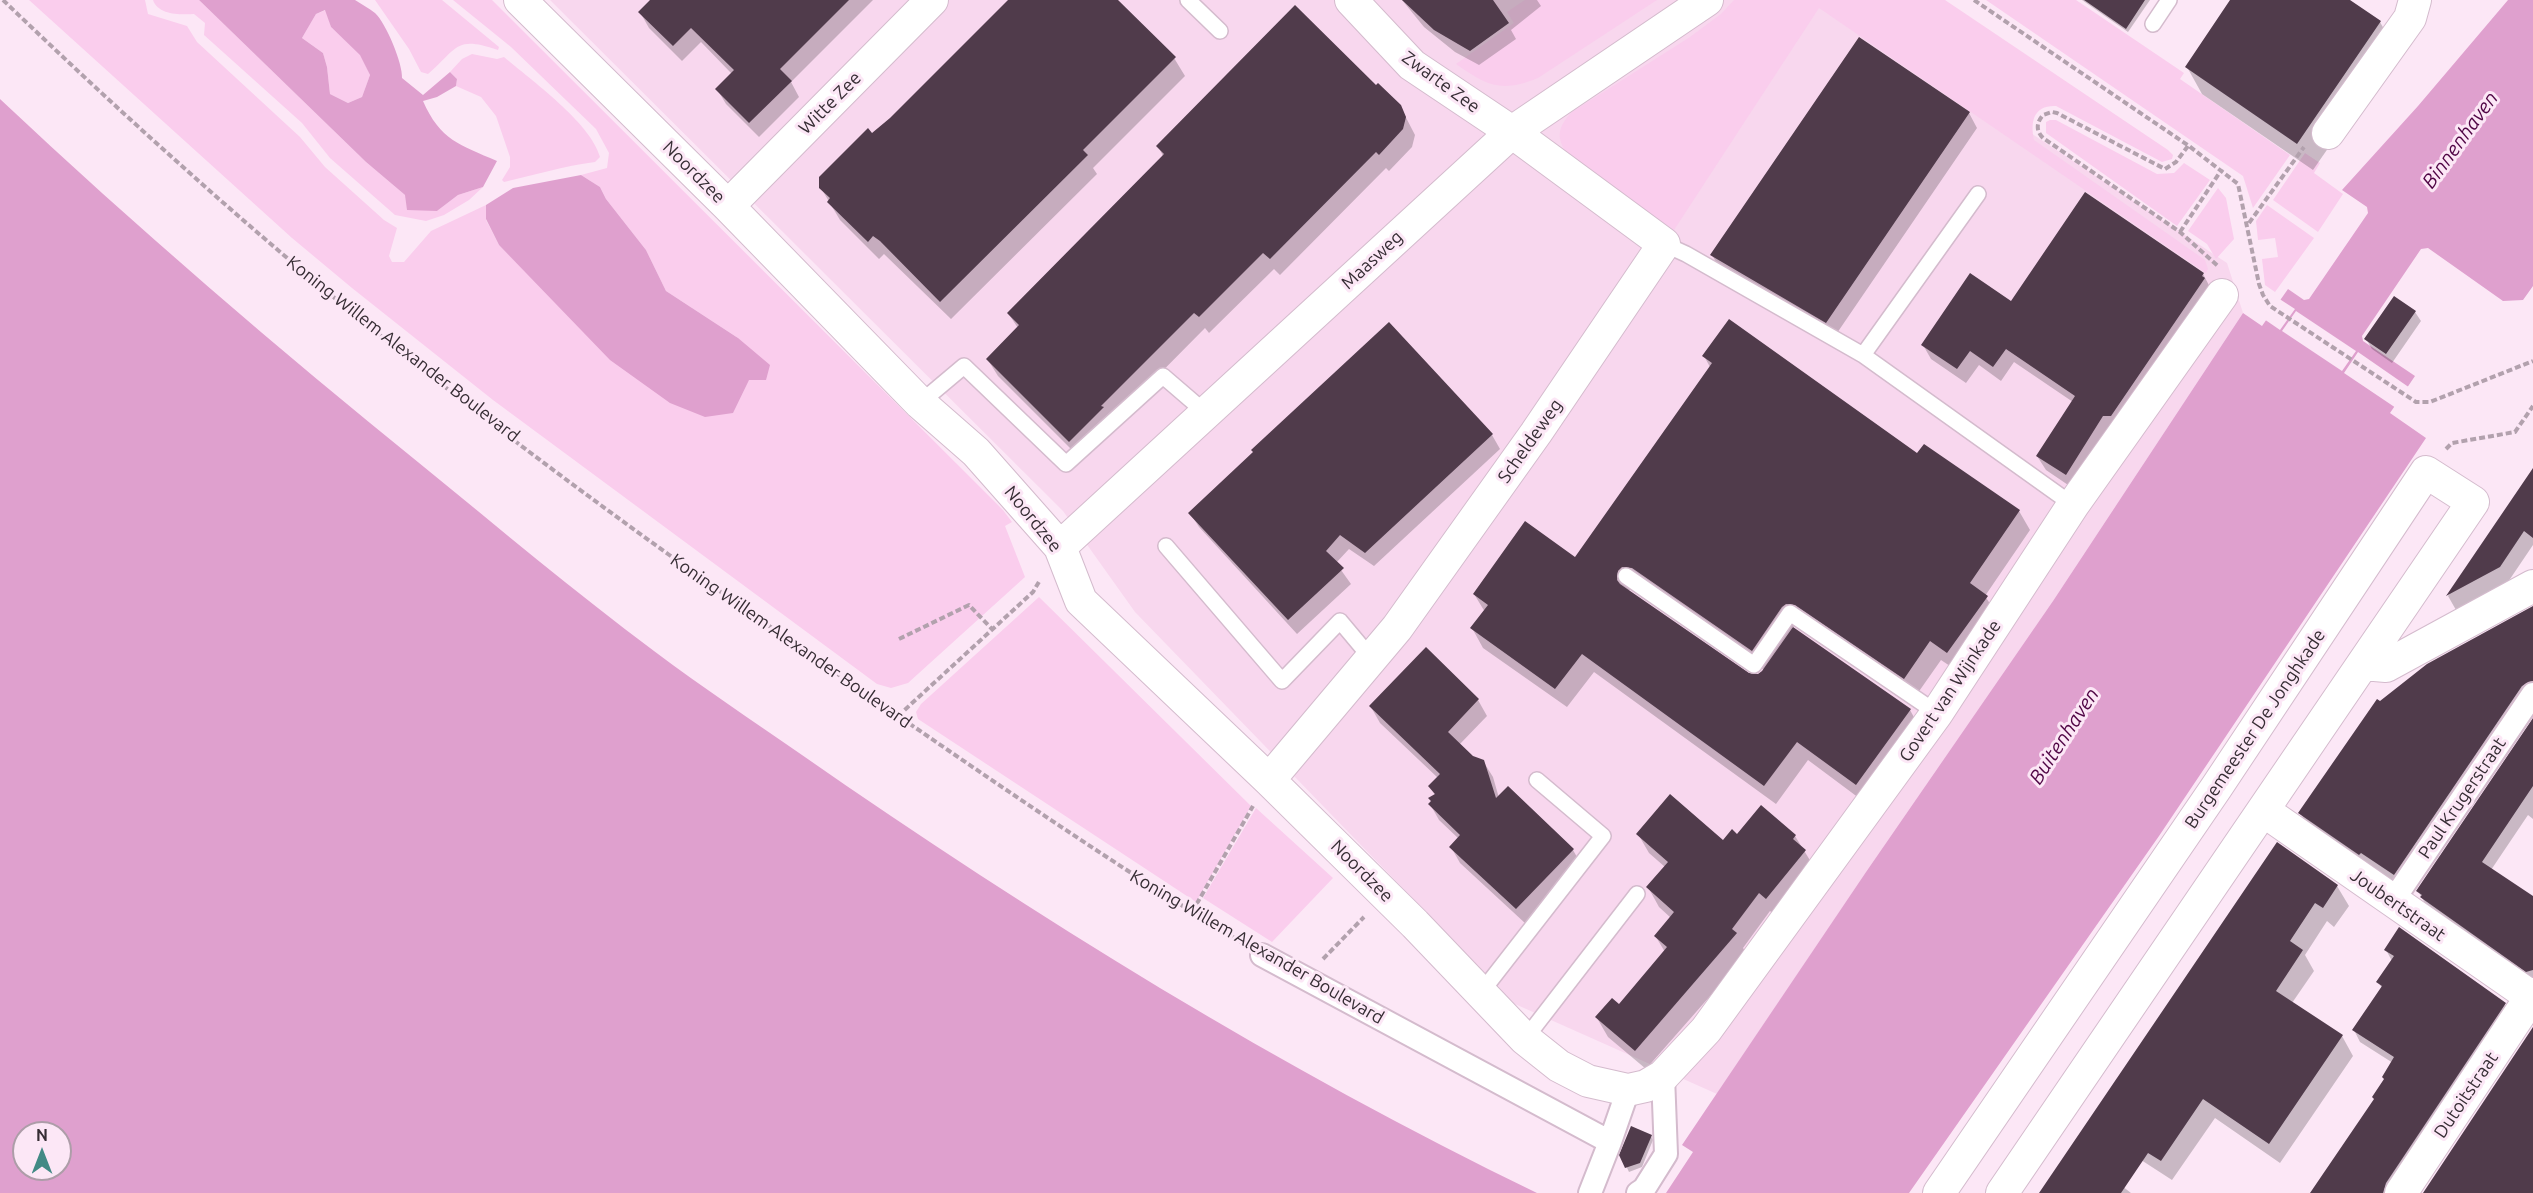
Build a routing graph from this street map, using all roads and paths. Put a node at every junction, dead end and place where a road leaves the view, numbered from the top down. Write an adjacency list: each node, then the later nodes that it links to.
1 (3, 0): 40 (path, Koning Willem Alexander Boulevard)
2 (520, 0): 18 (street, Noordzee)
3 (932, 0): 18 (street, Witte Zee)
4 (1188, 0): 11 (lane)
5 (1351, 0): 12 (street, Zwarte Zee)
6 (1707, 0): 12 (street, Maasweg)
7 (1974, 0): 14 (path)
8 (2169, 0): 10 (lane)
9 (2415, 0): 13 (street)
10 (2153, 24)
11 (1220, 31)
12 (1512, 132): 21 (street); 27 (street, Maasweg)
13 (2328, 133)
14 (2189, 146): 16 (path); 20 (path)
15 (2301, 149): 19 (path)
16 (2222, 169): 19 (path); 20 (path)
17 (1978, 194): 23 (lane)
18 (728, 206): 25 (street, Noordzee)
19 (2248, 224): 24 (path)
20 (2180, 231): 22 (path)
21 (1664, 244): 23 (lane); 36 (street, Scheldeweg)
22 (2222, 295): 29 (street, Govert van Wijnkade)
23 (1863, 355): 29 (lane)
24 (2533, 361)
25 (920, 403): 27 (lane); 31 (street, Noordzee)
26 (2533, 406): 28 (path)
27 (1206, 413): 31 (street, Maasweg)
28 (2426, 472): 37 (street); 58 (street, Burgemeester De Jonghkade)
29 (2073, 505): 39 (street, Govert van Wijnkade)
30 (1166, 546): 36 (lane)
31 (1060, 547): 34 (path); 41 (street, Noordzee)
32 (1626, 576): 39 (lane)
33 (2533, 586): 37 (street)
34 (992, 629): 35 (path); 40 (path)
35 (899, 639)
36 (1371, 658): 41 (street, Scheldeweg)
37 (2363, 664): 43 (street)
38 (2533, 694): 46 (street, Paul Krugerstraat)
39 (1937, 713): 53 (street, Govert van Wijnkade)
40 (898, 716): 47 (path, Koning Willem Alexander Boulevard)
41 (1269, 780): 45 (street, Noordzee); 47 (path)
42 (1537, 780): 50 (lane)
43 (2264, 811): 46 (street, Joubertstraat); 59 (street)
44 (1637, 894): 52 (lane)
45 (1386, 895): 49 (path); 50 (street, Noordzee)
46 (2392, 902): 51 (street, Joubertstraat)
47 (1192, 912): 48 (path, Koning Willem Alexander Boulevard)
48 (1262, 955): 49 (street, Koning Willem Alexander Boulevard)
49 (1305, 978): 55 (street, Koning Willem Alexander Boulevard)
50 (1480, 994): 52 (street, Noordzee)
51 (2533, 996): 60 (street, Dutoitstraat)
52 (1525, 1039): 54 (street, Noordzee)
53 (1663, 1076): 54 (street); 57 (street)
54 (1628, 1090): 55 (street)
55 (1610, 1142): 56 (street)
56 (1590, 1193)
57 (1638, 1193)
58 (1939, 1193)
59 (2002, 1193)
60 (2401, 1193)

